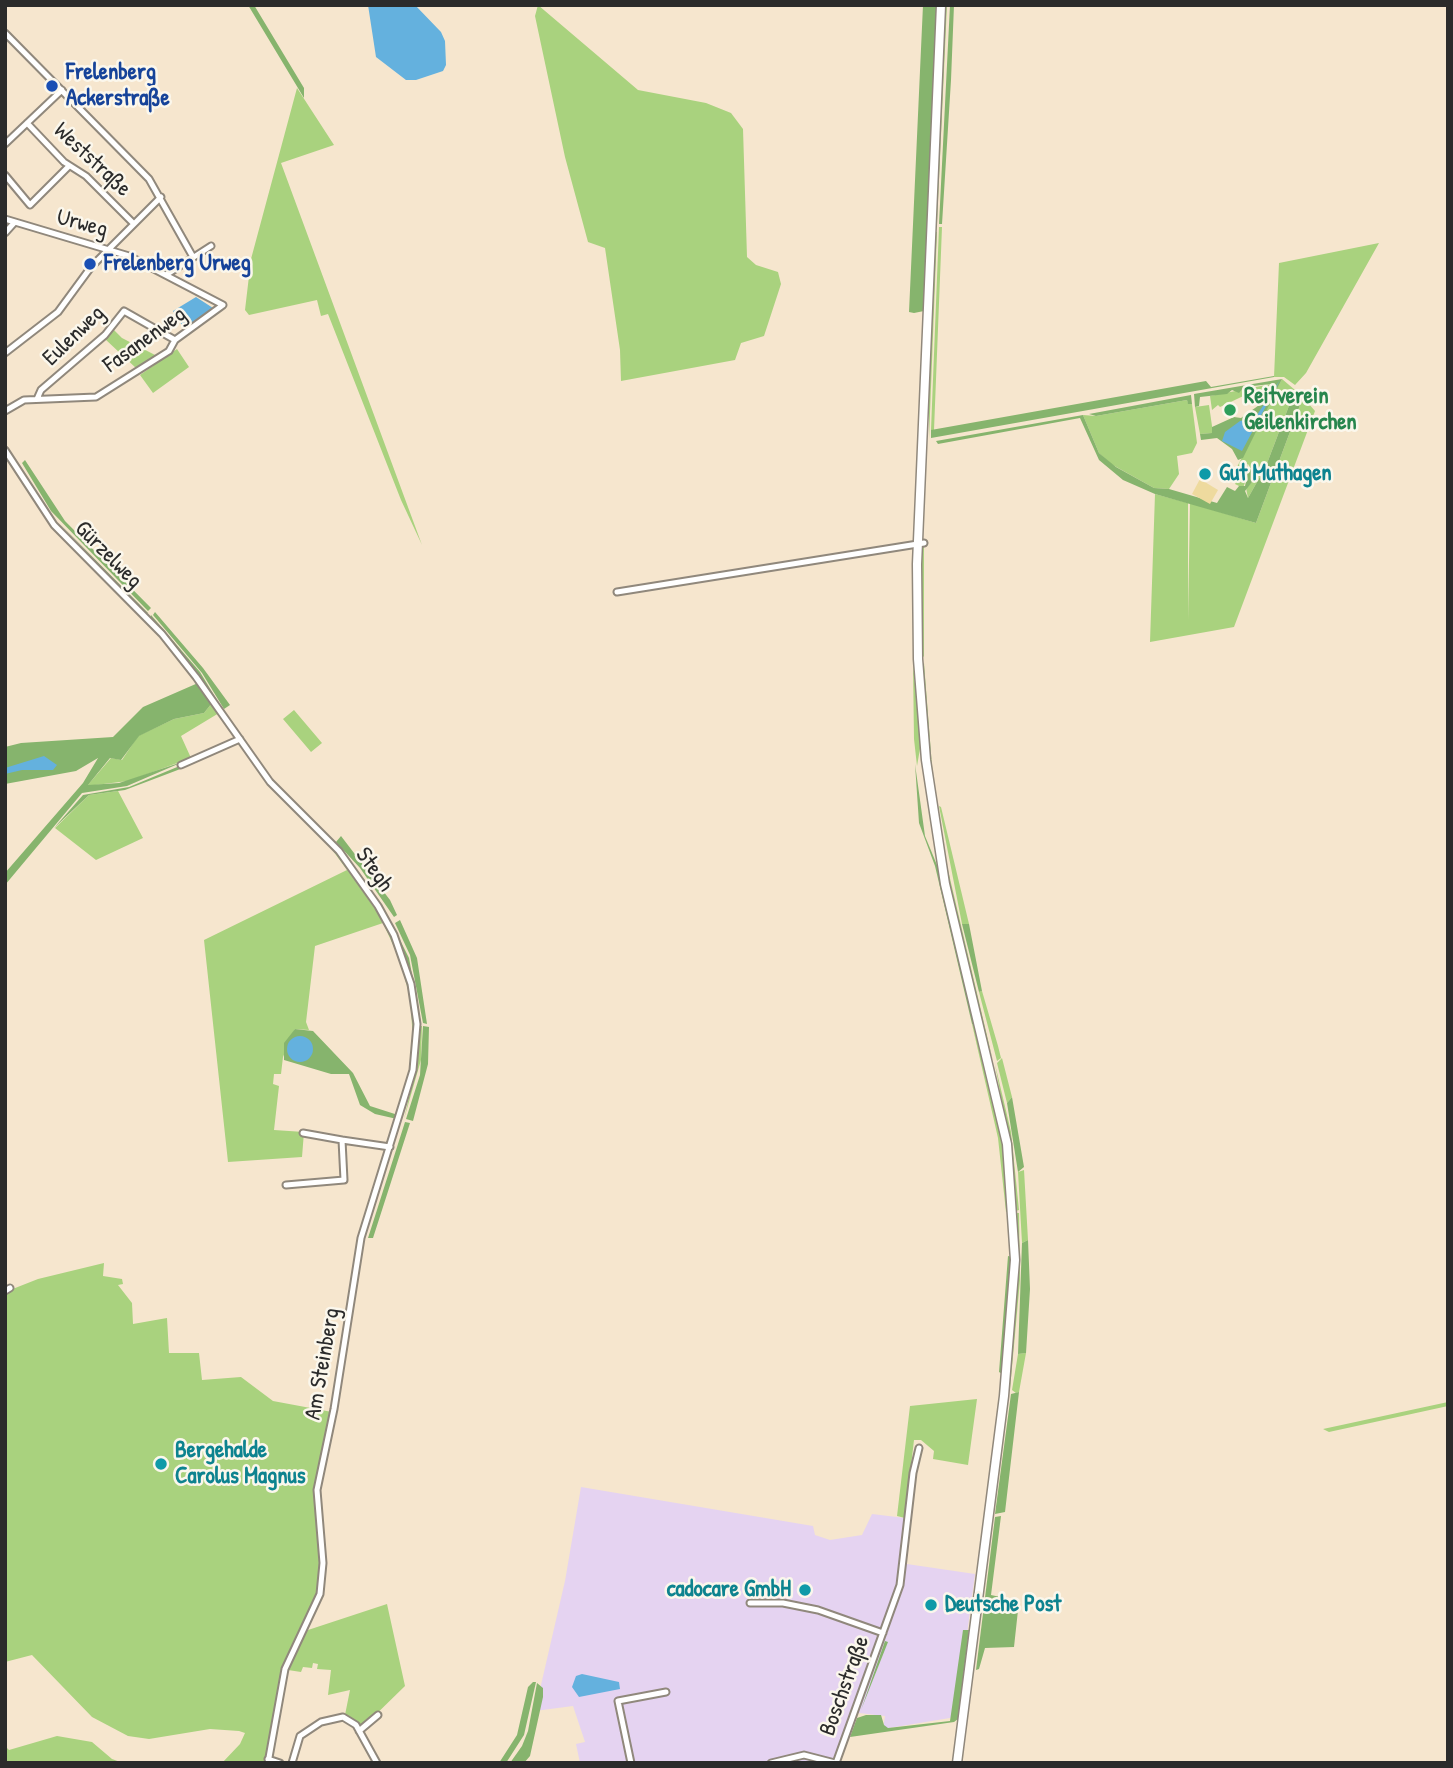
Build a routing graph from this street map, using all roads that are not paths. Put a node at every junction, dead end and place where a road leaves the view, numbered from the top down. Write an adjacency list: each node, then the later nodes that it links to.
1 (941, 5): 25 (main road)
2 (5, 33): 3 (street)
3 (13, 41): 4 (street); 5 (street)
4 (5, 47)
5 (62, 90): 6 (street); 10 (street)
6 (27, 124): 7 (street); 8 (street, Weststraße)
7 (5, 144)
8 (69, 166): 9 (street); 13 (street, Weststraße)
9 (5, 175)
10 (161, 197): 13 (street); 17 (street)
11 (5, 219): 12 (street, Urweg)
12 (14, 223): 14 (street); 16 (street, Urweg)
13 (133, 223): 16 (street)
14 (5, 233)
15 (211, 246): 17 (street)
16 (108, 249): 18 (street, Urweg); 21 (street)
17 (192, 257): 18 (street)
18 (166, 275): 19 (street, Urweg)
19 (223, 305): 20 (street, Fasanenweg)
20 (176, 340): 22 (street, Fasanenweg); 22 (street, Eulenweg)
21 (5, 353)
22 (37, 399): 23 (street, Fasanenweg)
23 (5, 411)
24 (5, 450): 27 (street, Gürzelweg)
25 (921, 543): 26 (street); 49 (main road)
26 (617, 592)
27 (196, 677): 28 (street, Stegh)
28 (240, 739): 29 (street); 30 (street, Stegh)
29 (181, 765)
30 (416, 1052): 33 (street, Am Steinberg)
31 (303, 1133): 32 (street)
32 (342, 1140): 33 (street); 34 (street)
33 (390, 1147): 42 (street, Am Steinberg)
34 (286, 1185)
35 (919, 1448): 37 (street)
36 (750, 1603): 37 (street, Boschstraße)
37 (883, 1633): 48 (street, Boschstraße)
38 (666, 1692): 46 (street)
39 (378, 1715): 40 (street)
40 (359, 1731): 41 (street); 44 (street)
41 (375, 1760): 45 (street)
42 (268, 1761): 43 (street)
43 (280, 1763)
44 (292, 1763)
45 (368, 1763)
46 (631, 1763)
47 (771, 1763): 48 (street)
48 (836, 1763)
49 (957, 1763)

